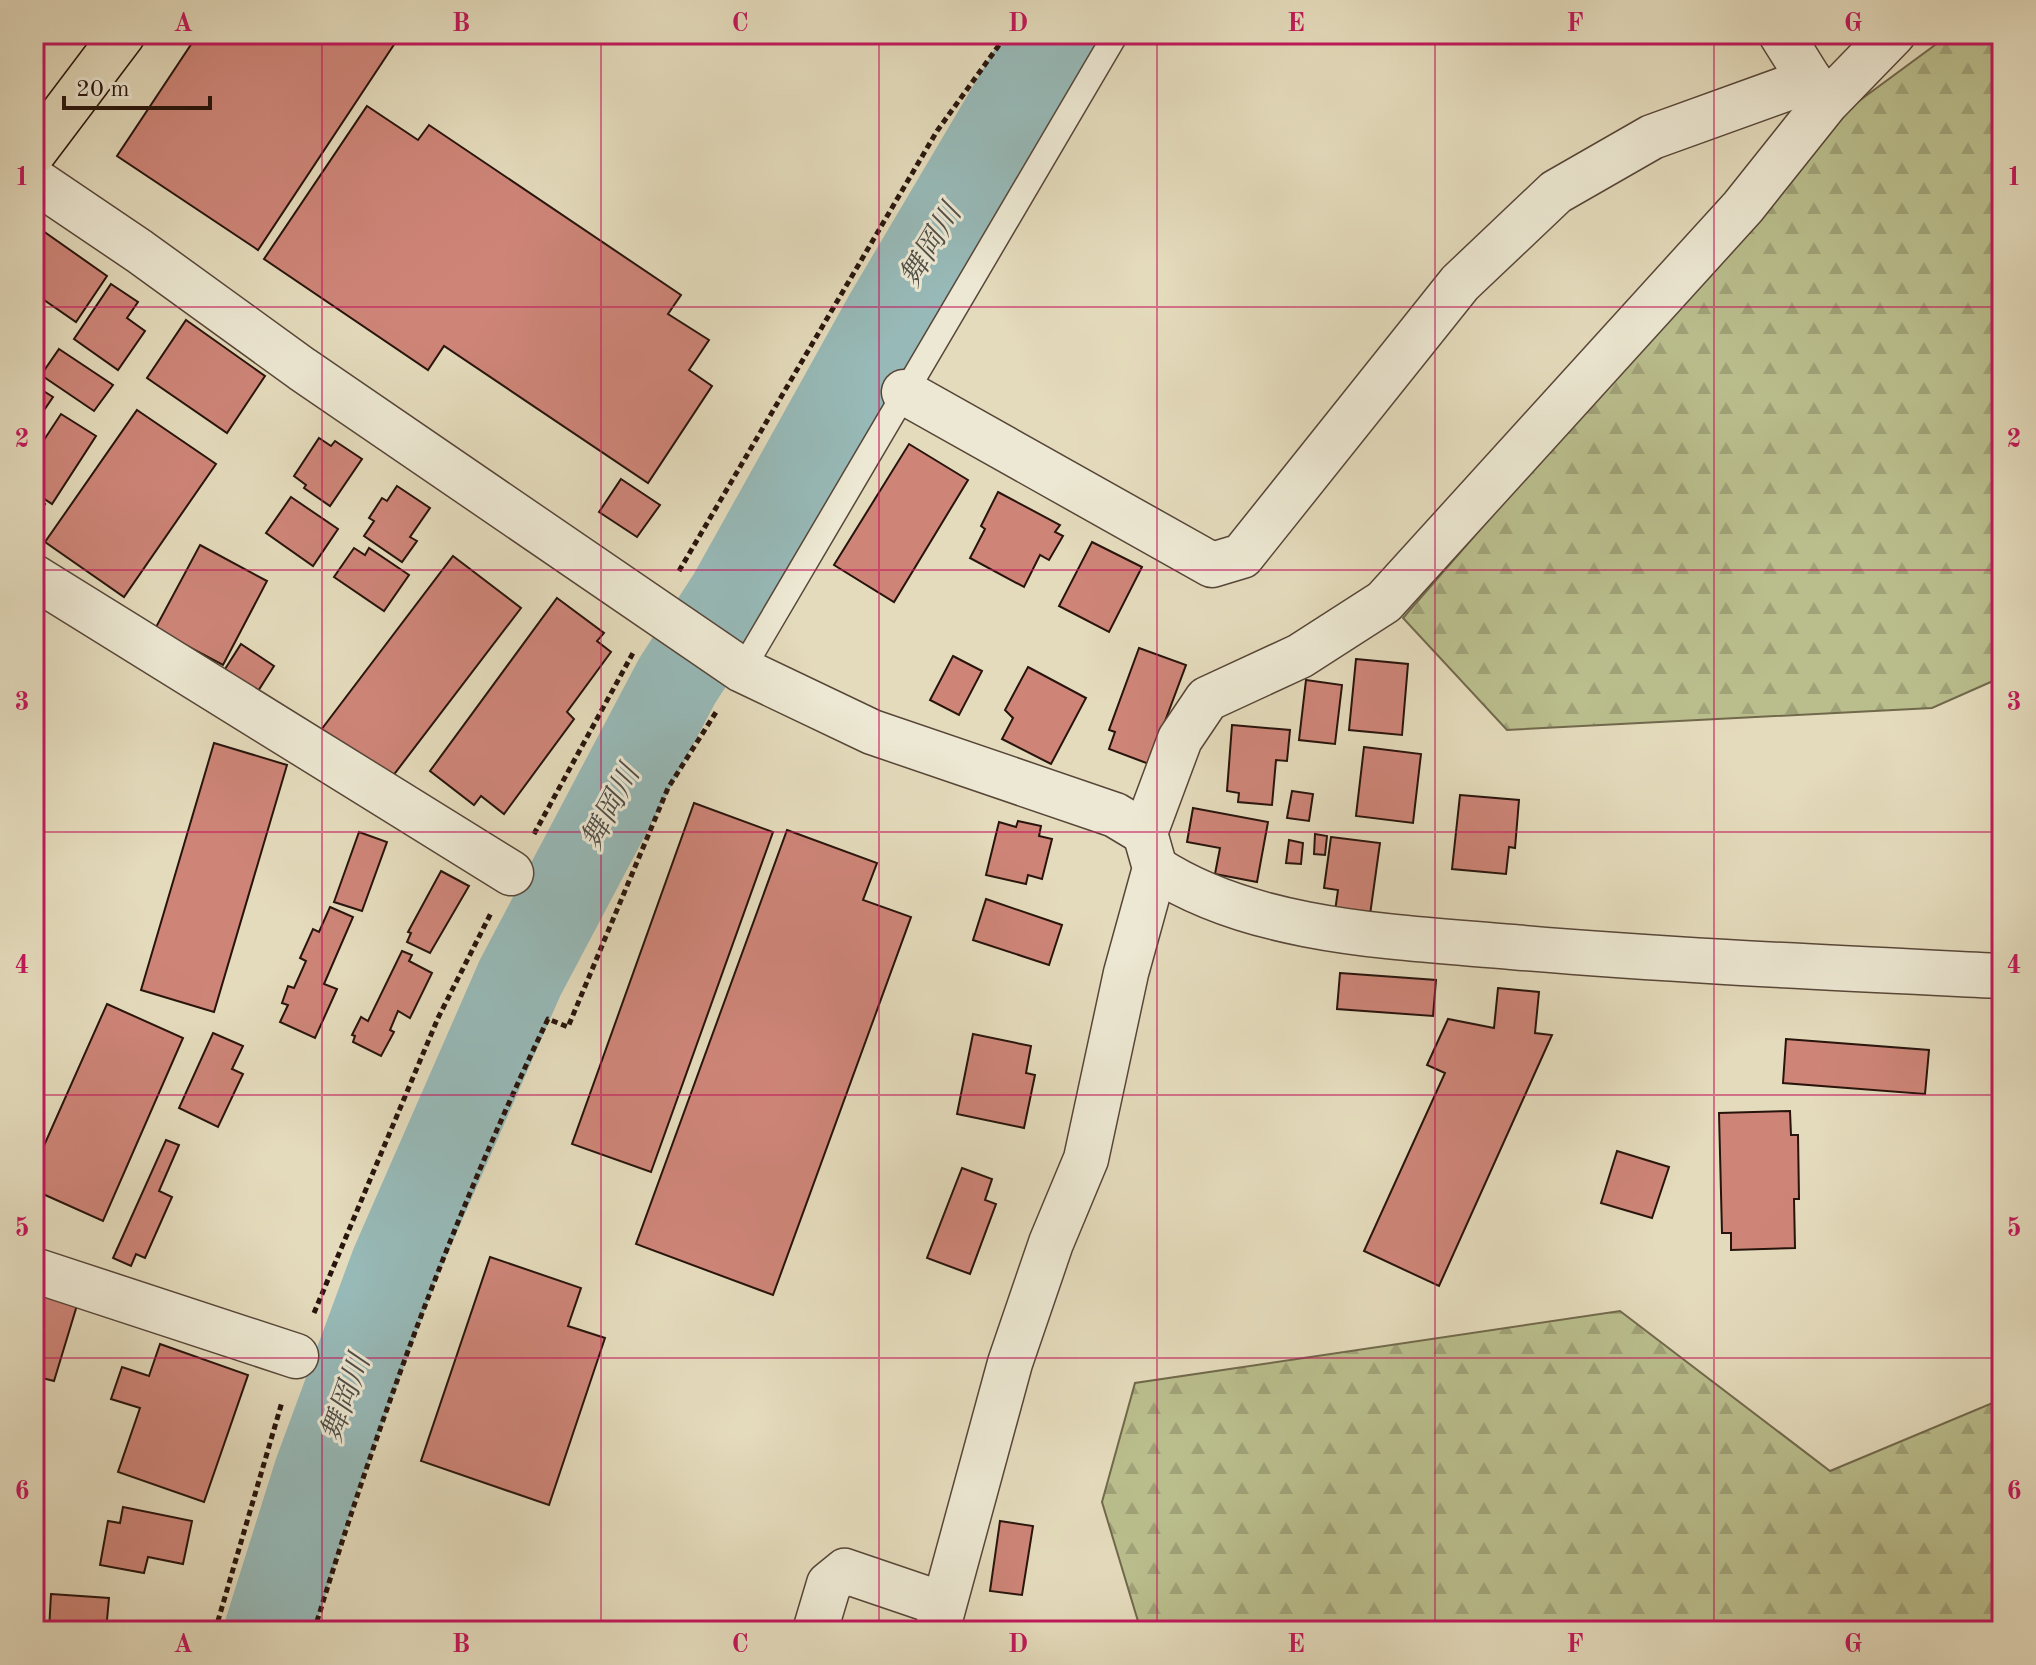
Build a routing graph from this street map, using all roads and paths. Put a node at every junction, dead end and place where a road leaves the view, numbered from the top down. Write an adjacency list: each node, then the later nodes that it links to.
1 (123, 34): 7 (main road)
2 (1007, 34): 11 (path)
3 (1116, 34): 9 (lane)
4 (1781, 34): 6 (street)
5 (1893, 34): 6 (street)
6 (1817, 92): 9 (street); 13 (street)
7 (34, 152)
8 (34, 180): 11 (street)
9 (904, 392): 12 (lane)
10 (34, 577): 14 (street)
11 (666, 619): 12 (street); 14 (path)
12 (735, 666): 13 (street); 20 (path)
13 (1150, 851): 15 (street); 18 (street)
14 (511, 873): 17 (path)
15 (2002, 976)
16 (34, 1270): 17 (street)
17 (296, 1356): 19 (path)
18 (940, 1617): 21 (street)
19 (215, 1631)
20 (314, 1631)
21 (815, 1631)

